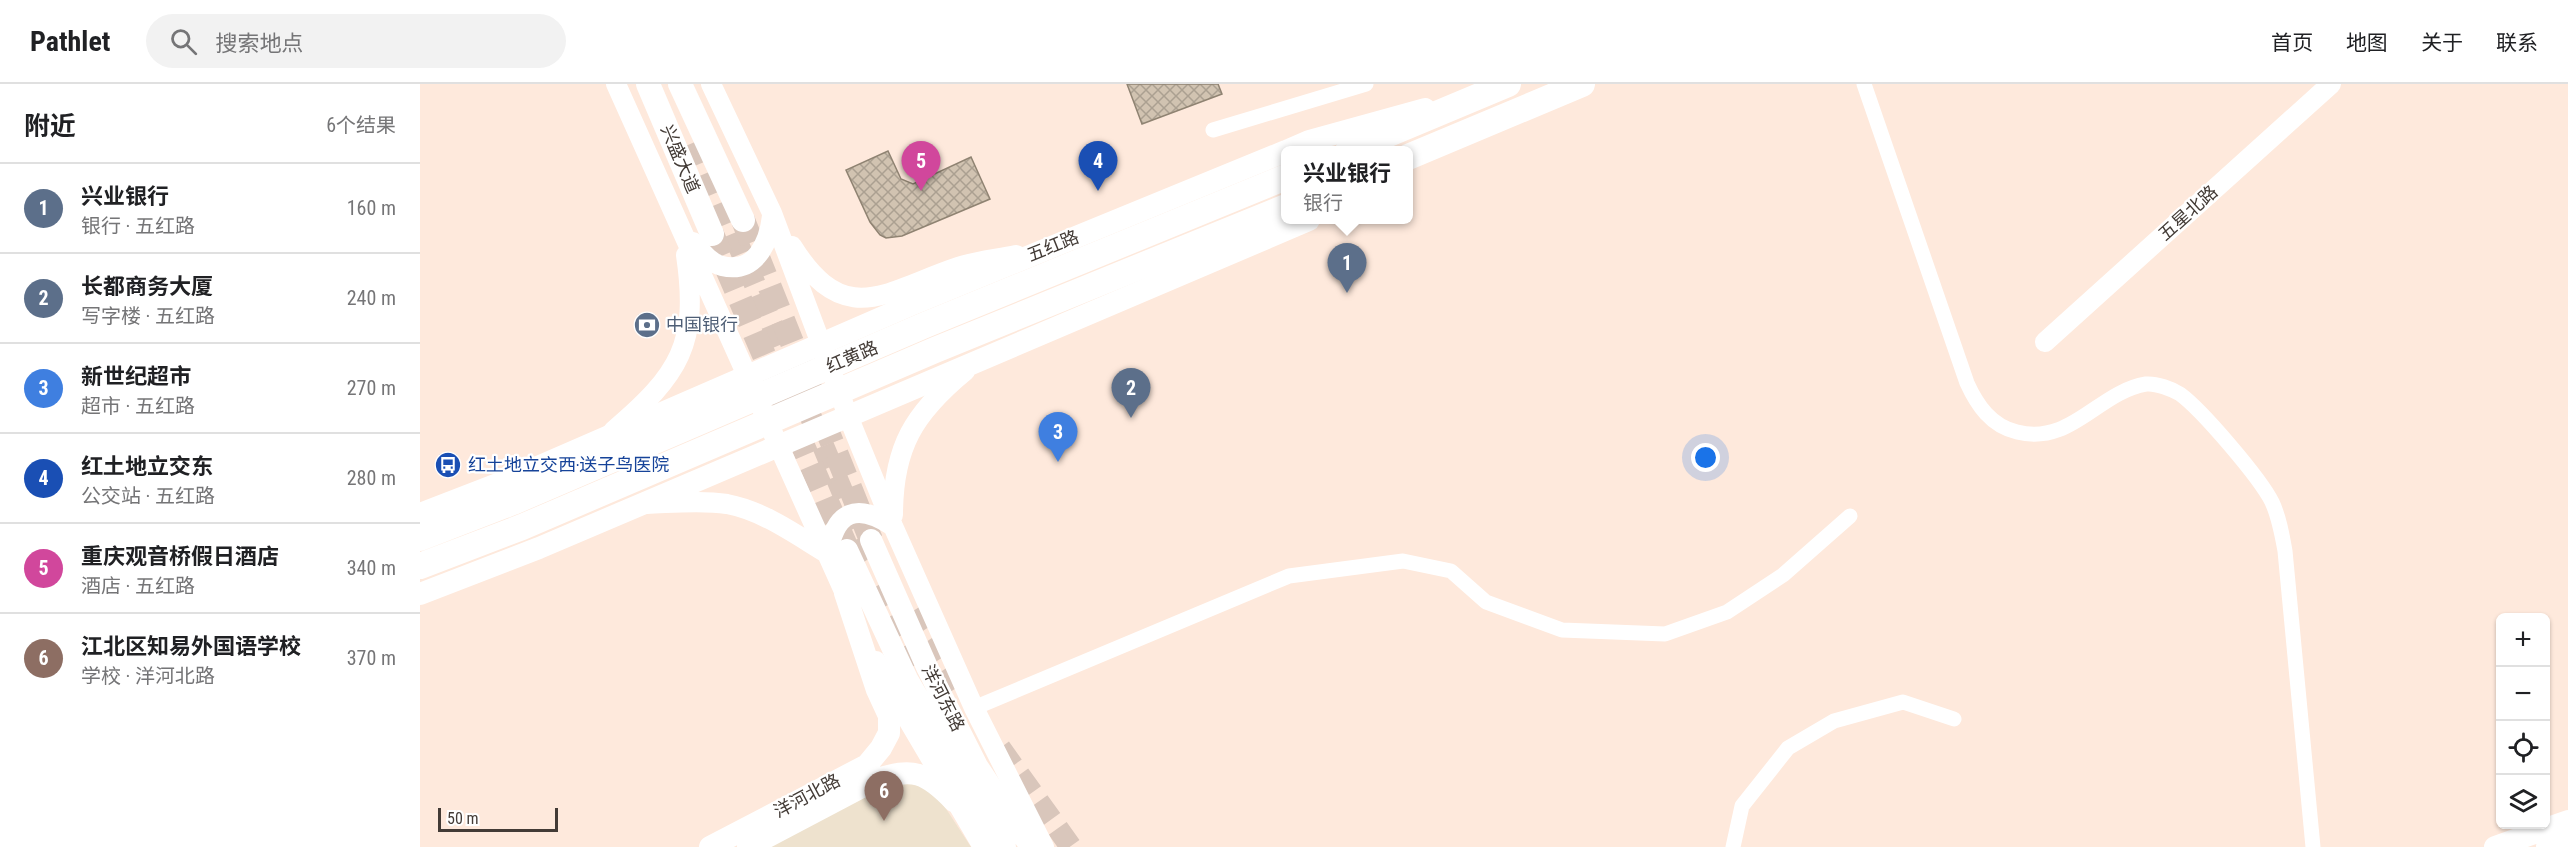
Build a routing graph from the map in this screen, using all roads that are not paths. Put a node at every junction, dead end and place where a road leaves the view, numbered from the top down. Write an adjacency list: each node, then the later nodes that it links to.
1 (616, 84): 22 (street)
2 (648, 84): 23 (main road, 兴盛大道)
3 (680, 84): 20 (main road, 兴盛大道)
4 (711, 84): 19 (street)
5 (1366, 84): 11 (street)
6 (1582, 84): 10 (highway)
7 (1864, 84): 55 (street)
8 (2331, 84): 26 (street, 五星北路)
9 (1499, 88): 12 (main road, 五红路); 13 (highway, 五红路)
10 (1503, 118): 15 (highway); 16 (main road)
11 (1213, 130)
12 (1298, 146)
13 (1358, 146)
14 (1281, 153): 24 (main road, 五红路)
15 (1413, 155)
16 (1413, 166)
17 (1281, 179): 37 (highway, 红黄路)
18 (1281, 209): 40 (highway, 红黄路)
19 (772, 213): 22 (street); 24 (street); 27 (street)
20 (743, 220)
21 (1297, 224): 28 (main road)
22 (682, 231): 29 (street); 31 (street)
23 (712, 234)
24 (1048, 249): 25 (main road, 五红路)
25 (945, 291): 27 (main road, 五红路); 28 (main road)
26 (2045, 342)
27 (822, 343): 29 (main road, 五红路); 30 (street)
28 (975, 362): 30 (main road); 36 (street)
29 (747, 375): 31 (main road, 五红路); 32 (street)
30 (848, 416): 32 (main road); 36 (street)
31 (603, 439): 33 (main road); 34 (main road)
32 (779, 446): 33 (main road); 39 (street)
33 (642, 504): 39 (street); 42 (main road)
34 (420, 514)
35 (1850, 516): 43 (street)
36 (893, 526): 39 (street); 43 (street)
37 (420, 538)
38 (870, 540): 52 (main road, 洋河东路)
39 (838, 552): 41 (street); 51 (main road, 洋河东路)
40 (420, 566)
41 (845, 593): 45 (street); 48 (main road, 洋河北路)
42 (420, 594)
43 (974, 708): 53 (street)
44 (1954, 719): 54 (street)
45 (954, 801): 49 (main road, 洋河北路); 50 (street)
46 (2568, 821): 56 (main road)
47 (2568, 840): 57 (main road)
48 (710, 847)
49 (748, 847)
50 (983, 847)
51 (1005, 847)
52 (1031, 847)
53 (1044, 847)
54 (1733, 847)
55 (2313, 847)
56 (2495, 847)
57 (2547, 847)

